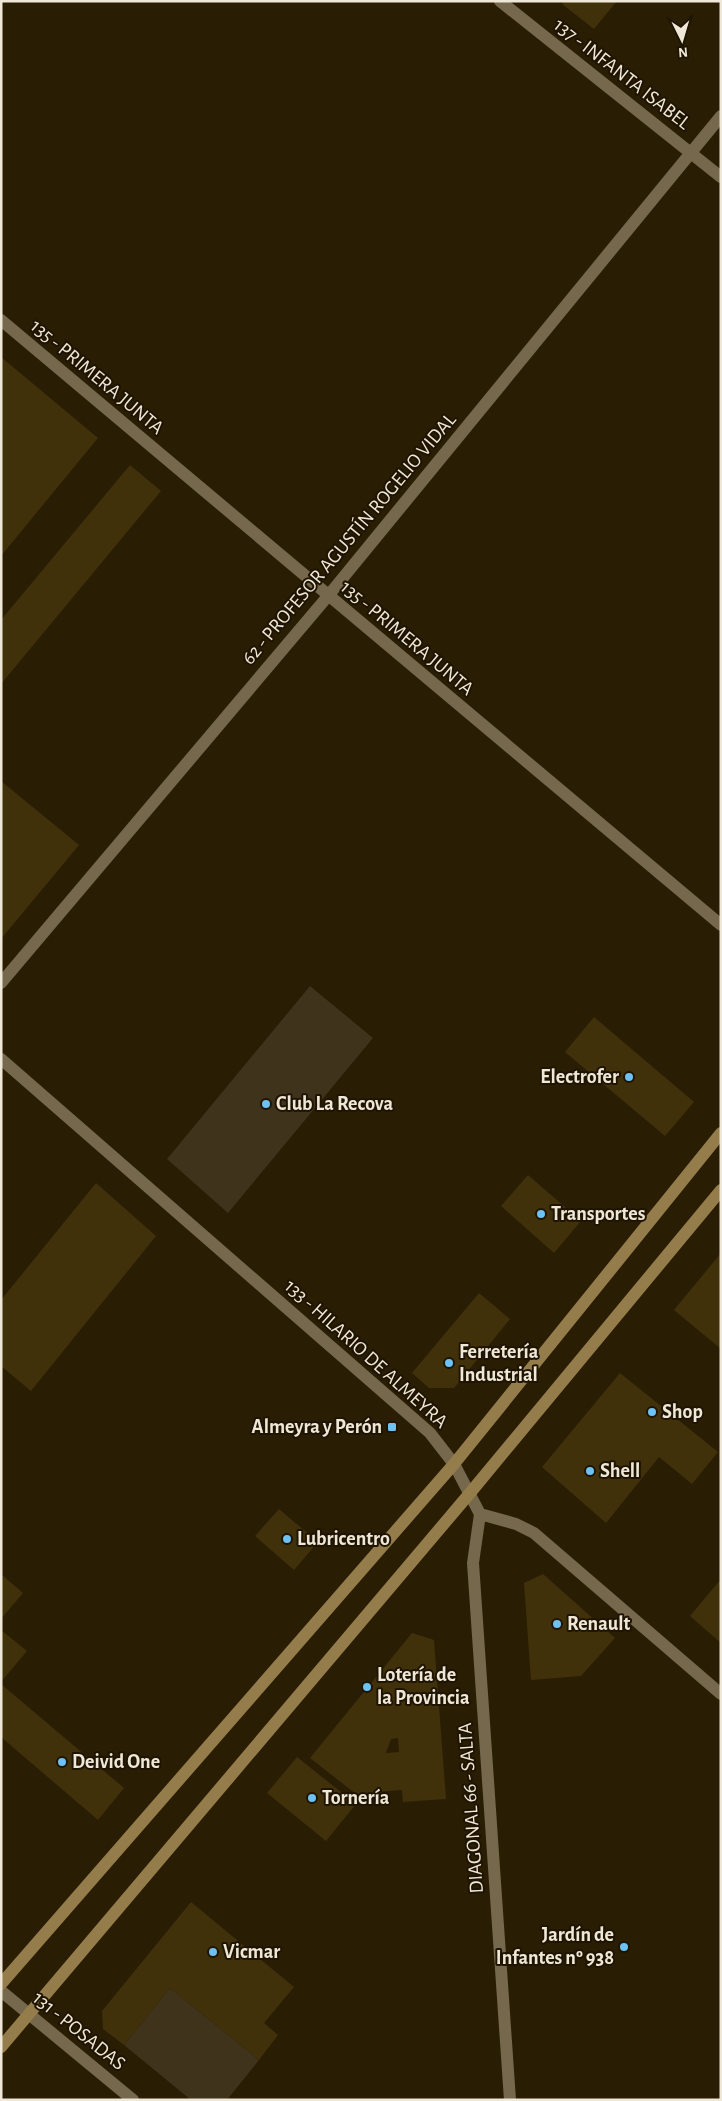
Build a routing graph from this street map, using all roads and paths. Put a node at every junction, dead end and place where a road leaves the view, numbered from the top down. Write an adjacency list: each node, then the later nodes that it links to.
1 (500, 1): 3 (street, 137 - INFANTA ISABEL)
2 (721, 116): 3 (street, 62 - PROFESOR AGUSTÍN ROGELIO VIDAL)
3 (691, 153): 4 (street, 137 - INFANTA ISABEL); 6 (street, 62 - PROFESOR AGUSTÍN ROGELIO VIDAL)
4 (721, 177)
5 (1, 320): 6 (street, 135 - PRIMERA JUNTA)
6 (328, 596): 7 (street, 135 - PRIMERA JUNTA); 8 (street, 62 - PROFESOR AGUSTÍN ROGELIO VIDAL)
7 (721, 925)
8 (1, 983)
9 (1, 1059): 12 (street, 133 - HILARIO DE ALMEYRA)
10 (721, 1133): 12 (main road)
11 (721, 1190): 13 (main road)
12 (454, 1464): 13 (street, 133 - HILARIO DE ALMEYRA); 16 (main road)
13 (470, 1493): 14 (street, 133 - HILARIO DE ALMEYRA); 18 (main road)
14 (480, 1514): 15 (street); 21 (street, DIAGONAL 66 - SALTA)
15 (721, 1694)
16 (1, 1984)
17 (1, 1992): 18 (street, 131 - POSADAS)
18 (27, 2015): 19 (main road); 20 (street, 131 - POSADAS)
19 (1, 2046)
20 (133, 2100)
21 (510, 2100)

